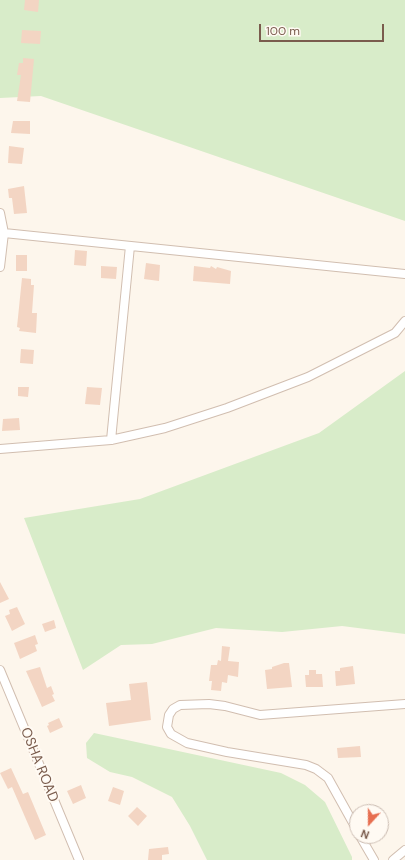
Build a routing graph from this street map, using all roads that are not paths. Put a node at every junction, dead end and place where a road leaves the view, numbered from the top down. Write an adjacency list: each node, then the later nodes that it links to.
1 (0, 213): 2 (street)
2 (4, 233): 3 (street); 4 (street)
3 (130, 246): 5 (street); 7 (street)
4 (0, 267)
5 (405, 274)
6 (405, 321): 7 (street)
7 (111, 440): 8 (street)
8 (0, 449)
9 (0, 670): 10 (street, OSHA ROAD)
10 (2, 680): 15 (street, OSHA ROAD)
11 (405, 704): 12 (street)
12 (349, 816)
13 (365, 844): 16 (street)
14 (405, 850): 17 (street)
15 (79, 860)
16 (374, 860)
17 (393, 860)

